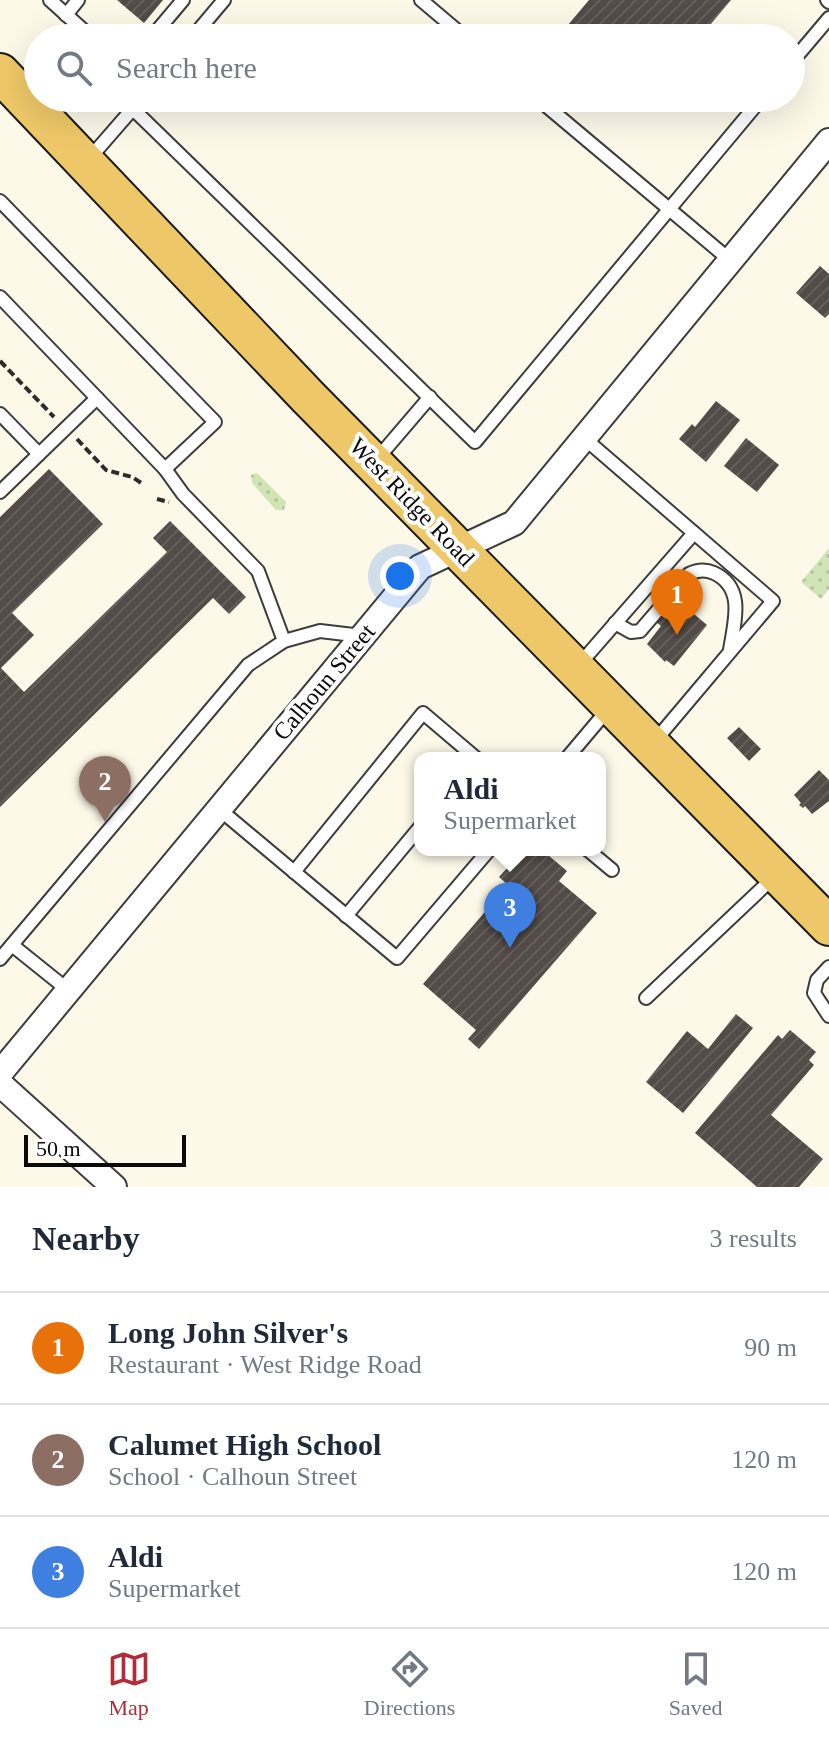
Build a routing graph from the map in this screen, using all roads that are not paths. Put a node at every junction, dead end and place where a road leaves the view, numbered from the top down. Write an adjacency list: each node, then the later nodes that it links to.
1 (50, 0): 6 (lane)
2 (78, 0): 6 (lane)
3 (183, 0): 9 (lane)
4 (224, 0): 10 (lane)
5 (421, 0): 11 (lane)
6 (66, 15): 8 (lane)
7 (829, 18): 12 (lane)
8 (76, 24)
9 (163, 24)
10 (204, 24)
11 (449, 24)
12 (805, 46)
13 (0, 73): 14 (main road, West Ridge Road)
14 (24, 98)
15 (37, 112): 21 (main road, West Ridge Road)
16 (130, 112): 21 (lane)
17 (136, 112): 26 (lane)
18 (554, 112): 23 (lane)
19 (750, 112): 23 (lane)
20 (829, 141): 24 (street, Calhoun Street)
21 (85, 163): 31 (main road, West Ridge Road)
22 (0, 201): 32 (lane)
23 (669, 209): 24 (lane); 26 (lane)
24 (731, 261): 29 (street, Calhoun Street)
25 (0, 297): 27 (lane)
26 (430, 397): 31 (lane)
27 (97, 398): 30 (lane); 32 (lane)
28 (0, 414): 30 (lane)
29 (584, 438): 34 (lane); 35 (street, Calhoun Street)
30 (39, 454): 33 (lane)
31 (373, 463): 35 (main road, West Ridge Road)
32 (165, 469): 38 (lane)
33 (0, 492)
34 (694, 533): 36 (lane); 39 (lane)
35 (459, 551): 37 (street, Calhoun Street); 40 (main road, West Ridge Road)
36 (615, 623): 39 (lane); 40 (lane)
37 (362, 636): 38 (lane); 45 (street, Calhoun Street)
38 (284, 641): 54 (lane)
39 (729, 653): 42 (lane)
40 (576, 668): 41 (main road, West Ridge Road)
41 (612, 705): 42 (main road, West Ridge Road); 44 (lane)
42 (651, 745): 51 (main road, West Ridge Road)
43 (469, 752): 50 (lane)
44 (572, 752)
45 (219, 809): 50 (lane); 57 (street, Calhoun Street)
46 (414, 834): 52 (lane)
47 (484, 856): 52 (lane)
48 (595, 856): 49 (lane)
49 (612, 870)
50 (294, 872): 52 (lane)
51 (777, 873): 53 (main road, West Ridge Road); 58 (lane)
52 (346, 916)
53 (829, 926)
54 (12, 945): 55 (lane); 57 (lane)
55 (0, 959)
56 (829, 967): 59 (lane)
57 (68, 990): 60 (street, Calhoun Street)
58 (646, 998)
59 (829, 1016)
60 (0, 1073)
61 (0, 1084): 62 (street)
62 (114, 1187)

